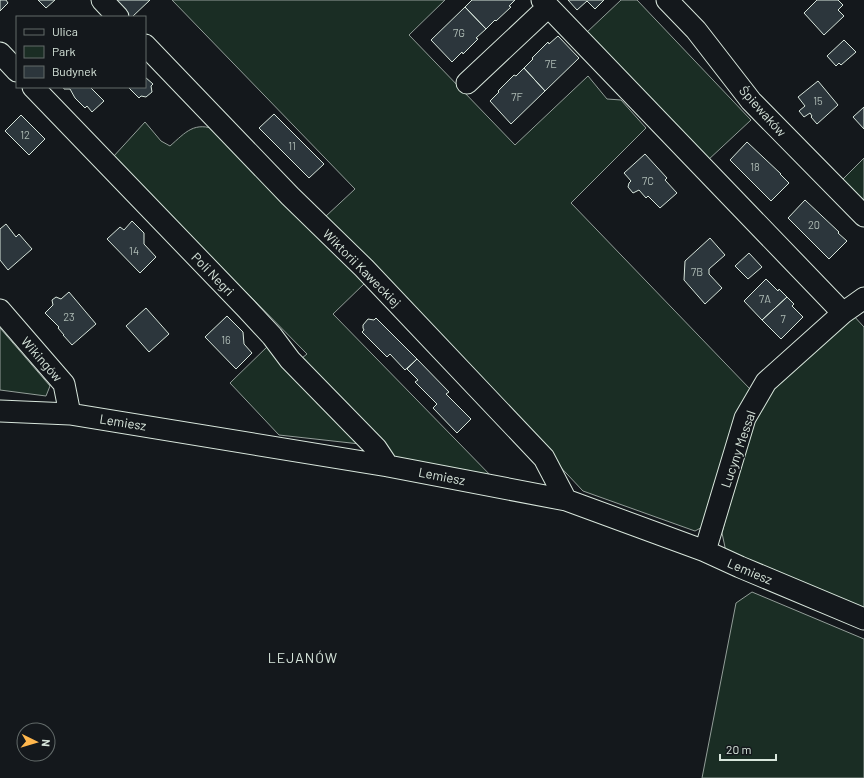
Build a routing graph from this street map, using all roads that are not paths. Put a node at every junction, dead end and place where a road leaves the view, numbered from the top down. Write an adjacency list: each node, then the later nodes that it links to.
1 (102, 0): 4 (street)
2 (667, 0): 10 (street, Śpiewaków)
3 (545, 3): 8 (street); 13 (street)
4 (117, 16)
5 (146, 46): 17 (street, Wiktorii Kaweckiej)
6 (0, 53): 7 (street)
7 (16, 70)
8 (467, 83)
9 (34, 88): 16 (street, Poli Negri)
10 (864, 216)
11 (864, 298): 13 (street, Lucyny Messal)
12 (0, 310): 15 (street, Wikingów)
13 (843, 313): 18 (street, Lucyny Messal)
14 (0, 411): 15 (street, Lemiesz)
15 (70, 414): 16 (street, Lemiesz)
16 (388, 466): 17 (street, Lemiesz)
17 (566, 500): 18 (street, Lemiesz)
18 (706, 552): 19 (street, Lemiesz)
19 (864, 619)

